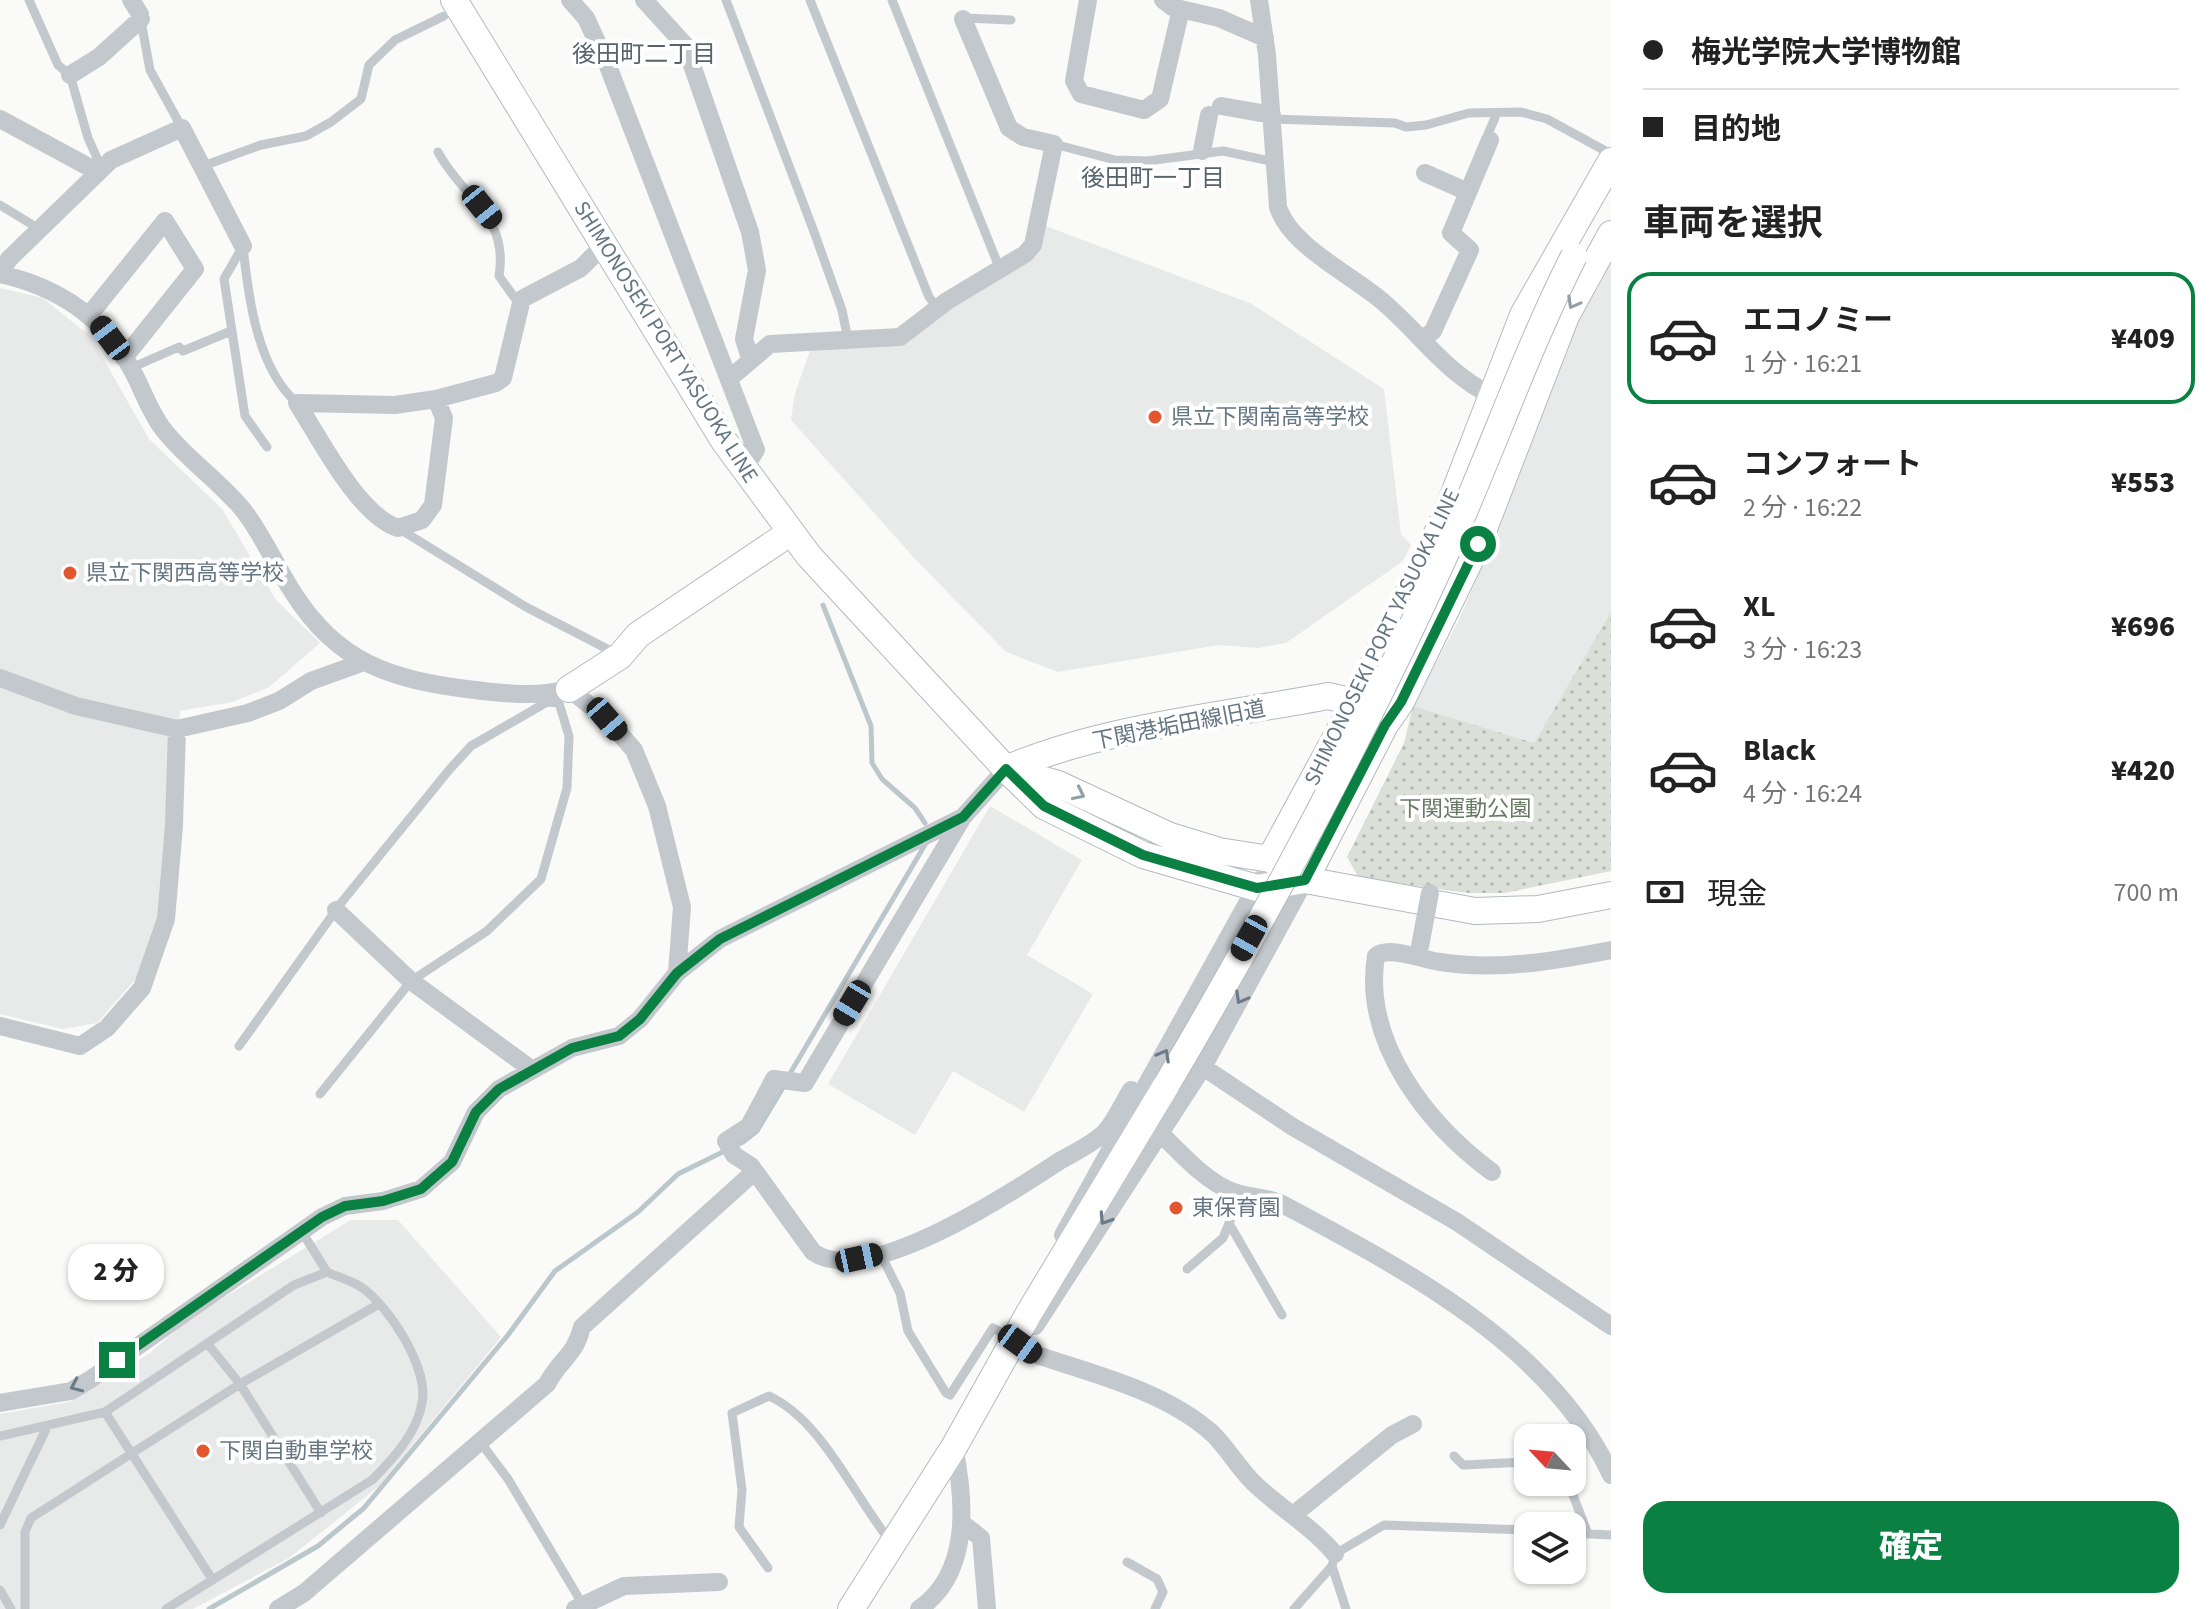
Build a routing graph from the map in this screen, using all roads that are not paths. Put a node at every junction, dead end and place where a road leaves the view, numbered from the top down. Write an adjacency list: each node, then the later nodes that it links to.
1 (29, 0): 16 (lane)
2 (570, 0): 47 (street)
3 (644, 0): 45 (street)
4 (726, 0): 43 (lane)
5 (810, 0): 40 (lane)
6 (892, 0): 38 (lane)
7 (1088, 0): 12 (street)
8 (1163, 0): 12 (street)
9 (1259, 0): 15 (street)
10 (138, 8): 16 (street); 20 (lane)
11 (449, 8): 28 (lane); 36 (main road, SHIMONOSEKI PORT YASUOKA LINE)
12 (1181, 9): 15 (street)
13 (963, 19): 14 (lane); 22 (street)
14 (1011, 20)
15 (1265, 38): 18 (street)
16 (70, 75): 29 (lane)
17 (1497, 113): 18 (lane); 21 (lane); 25 (lane)
18 (1272, 117): 23 (street); 27 (street)
19 (0, 119): 29 (street)
20 (182, 128): 28 (street); 29 (street)
21 (1490, 140): 31 (street)
22 (1054, 144): 23 (lane); 38 (street)
23 (1202, 151): 27 (lane)
24 (438, 152): 39 (lane)
25 (1611, 154)
26 (1611, 161): 48 (main road, SHIMONOSEKI PORT YASUOKA LINE)
27 (1275, 162): 44 (street)
28 (203, 166): 37 (street)
29 (100, 171): 34 (street)
30 (1425, 173): 31 (street)
31 (1468, 192): 44 (street)
32 (1611, 193): 95 (main road, bridge)
33 (0, 205): 34 (lane)
34 (41, 230): 41 (street)
35 (1611, 234): 64 (main road, SHIMONOSEKI PORT YASUOKA LINE, one-way to 64)
36 (604, 245): 39 (street); 52 (main road, SHIMONOSEKI PORT YASUOKA LINE)
37 (243, 246): 42 (lane); 50 (lane)
38 (999, 267): 40 (street)
39 (519, 304): 49 (street)
40 (938, 308): 43 (street)
41 (90, 314): 46 (street); 46 (street)
42 (231, 331): 46 (lane); 51 (lane)
43 (848, 340): 45 (street)
44 (1422, 340): 48 (street)
45 (750, 358): 47 (street)
46 (128, 363): 56 (street)
47 (729, 379): 52 (street)
48 (1494, 397): 59 (main road, SHIMONOSEKI PORT YASUOKA LINE)
49 (436, 399): 50 (street); 53 (street)
50 (297, 403): 53 (street)
51 (267, 447)
52 (744, 469): 54 (main road, SHIMONOSEKI PORT YASUOKA LINE)
53 (398, 528): 55 (lane)
54 (791, 532): 55 (main road); 61 (main road, SHIMONOSEKI PORT YASUOKA LINE)
55 (620, 656): 58 (main road)
56 (361, 663): 58 (street); 60 (street)
57 (0, 678): 60 (street)
58 (569, 689): 71 (street)
59 (1355, 702): 61 (main road, 下関港垢田線旧道); 63 (main road, SHIMONOSEKI PORT YASUOKA LINE)
60 (177, 729): 73 (street)
61 (1006, 769): 62 (street); 63 (main road, one-way to 63); 65 (main road, SHIMONOSEKI PORT YASUOKA LINE)
62 (963, 817): 71 (street); 80 (street)
63 (1270, 859): 64 (main road); 65 (street)
64 (1305, 880): 65 (main road, SHIMONOSEKI PORT YASUOKA LINE); 67 (main road); 75 (street, one-way to 75)
65 (1257, 888): 78 (street, one-way to 65)
66 (1430, 893): 70 (street, bridge)
67 (1611, 895)
68 (336, 910): 72 (street); 72 (lane); 74 (lane)
69 (1611, 950): 70 (street)
70 (1418, 952): 81 (street)
71 (677, 973): 76 (street)
72 (411, 981): 76 (street); 77 (lane)
73 (0, 1026)
74 (239, 1046)
75 (1203, 1067): 79 (street); 90 (street)
76 (531, 1069): 84 (street)
77 (320, 1094)
78 (1141, 1096): 85 (street); 91 (street)
79 (1161, 1134): 82 (street); 91 (street, one-way to 91)
80 (754, 1172): 85 (street); 93 (street)
81 (1492, 1172)
82 (1241, 1194): 83 (lane); 106 (street)
83 (1230, 1225): 86 (lane); 89 (lane)
84 (302, 1232): 87 (lane); 96 (street, one-way to 96)
85 (880, 1253): 91 (lane)
86 (1187, 1269)
87 (327, 1272): 88 (lane); 92 (lane)
88 (379, 1304): 94 (lane); 109 (lane)
89 (1282, 1315)
90 (1611, 1326)
91 (1014, 1340): 95 (street); 110 (street)
92 (207, 1343): 94 (lane); 97 (lane)
93 (555, 1368): 101 (street); 108 (street)
94 (240, 1384): 103 (lane); 109 (lane)
95 (983, 1395): 102 (main road)
96 (0, 1403)
97 (105, 1412): 99 (lane); 103 (lane)
98 (1413, 1424): 110 (street)
99 (48, 1425): 100 (lane); 112 (lane)
100 (0, 1436)
101 (481, 1443): 108 (street); 124 (lane)
102 (954, 1447): 111 (street); 116 (main road)
103 (131, 1454): 120 (lane); 126 (lane)
104 (1454, 1456): 105 (lane)
105 (1514, 1463)
106 (1611, 1475)
107 (1573, 1496): 114 (lane)
108 (413, 1500): 128 (street)
109 (321, 1513): 120 (lane)
110 (1293, 1515): 117 (street)
111 (962, 1523): 129 (street); 130 (street)
112 (0, 1525)
113 (1514, 1530): 117 (lane)
114 (1588, 1534): 115 (lane)
115 (1611, 1535)
116 (893, 1545): 119 (lane); 123 (main road)
117 (1334, 1560): 132 (lane); 133 (lane)
118 (1127, 1562): 131 (lane)
119 (768, 1568)
120 (212, 1579): 127 (lane)
121 (719, 1582): 124 (street)
122 (0, 1590): 125 (lane)
123 (851, 1604)
124 (579, 1607)
125 (11, 1609)
126 (25, 1609)
127 (166, 1609)
128 (278, 1609)
129 (919, 1609)
130 (987, 1609)
131 (1155, 1609)
132 (1294, 1609)
133 (1346, 1609)

